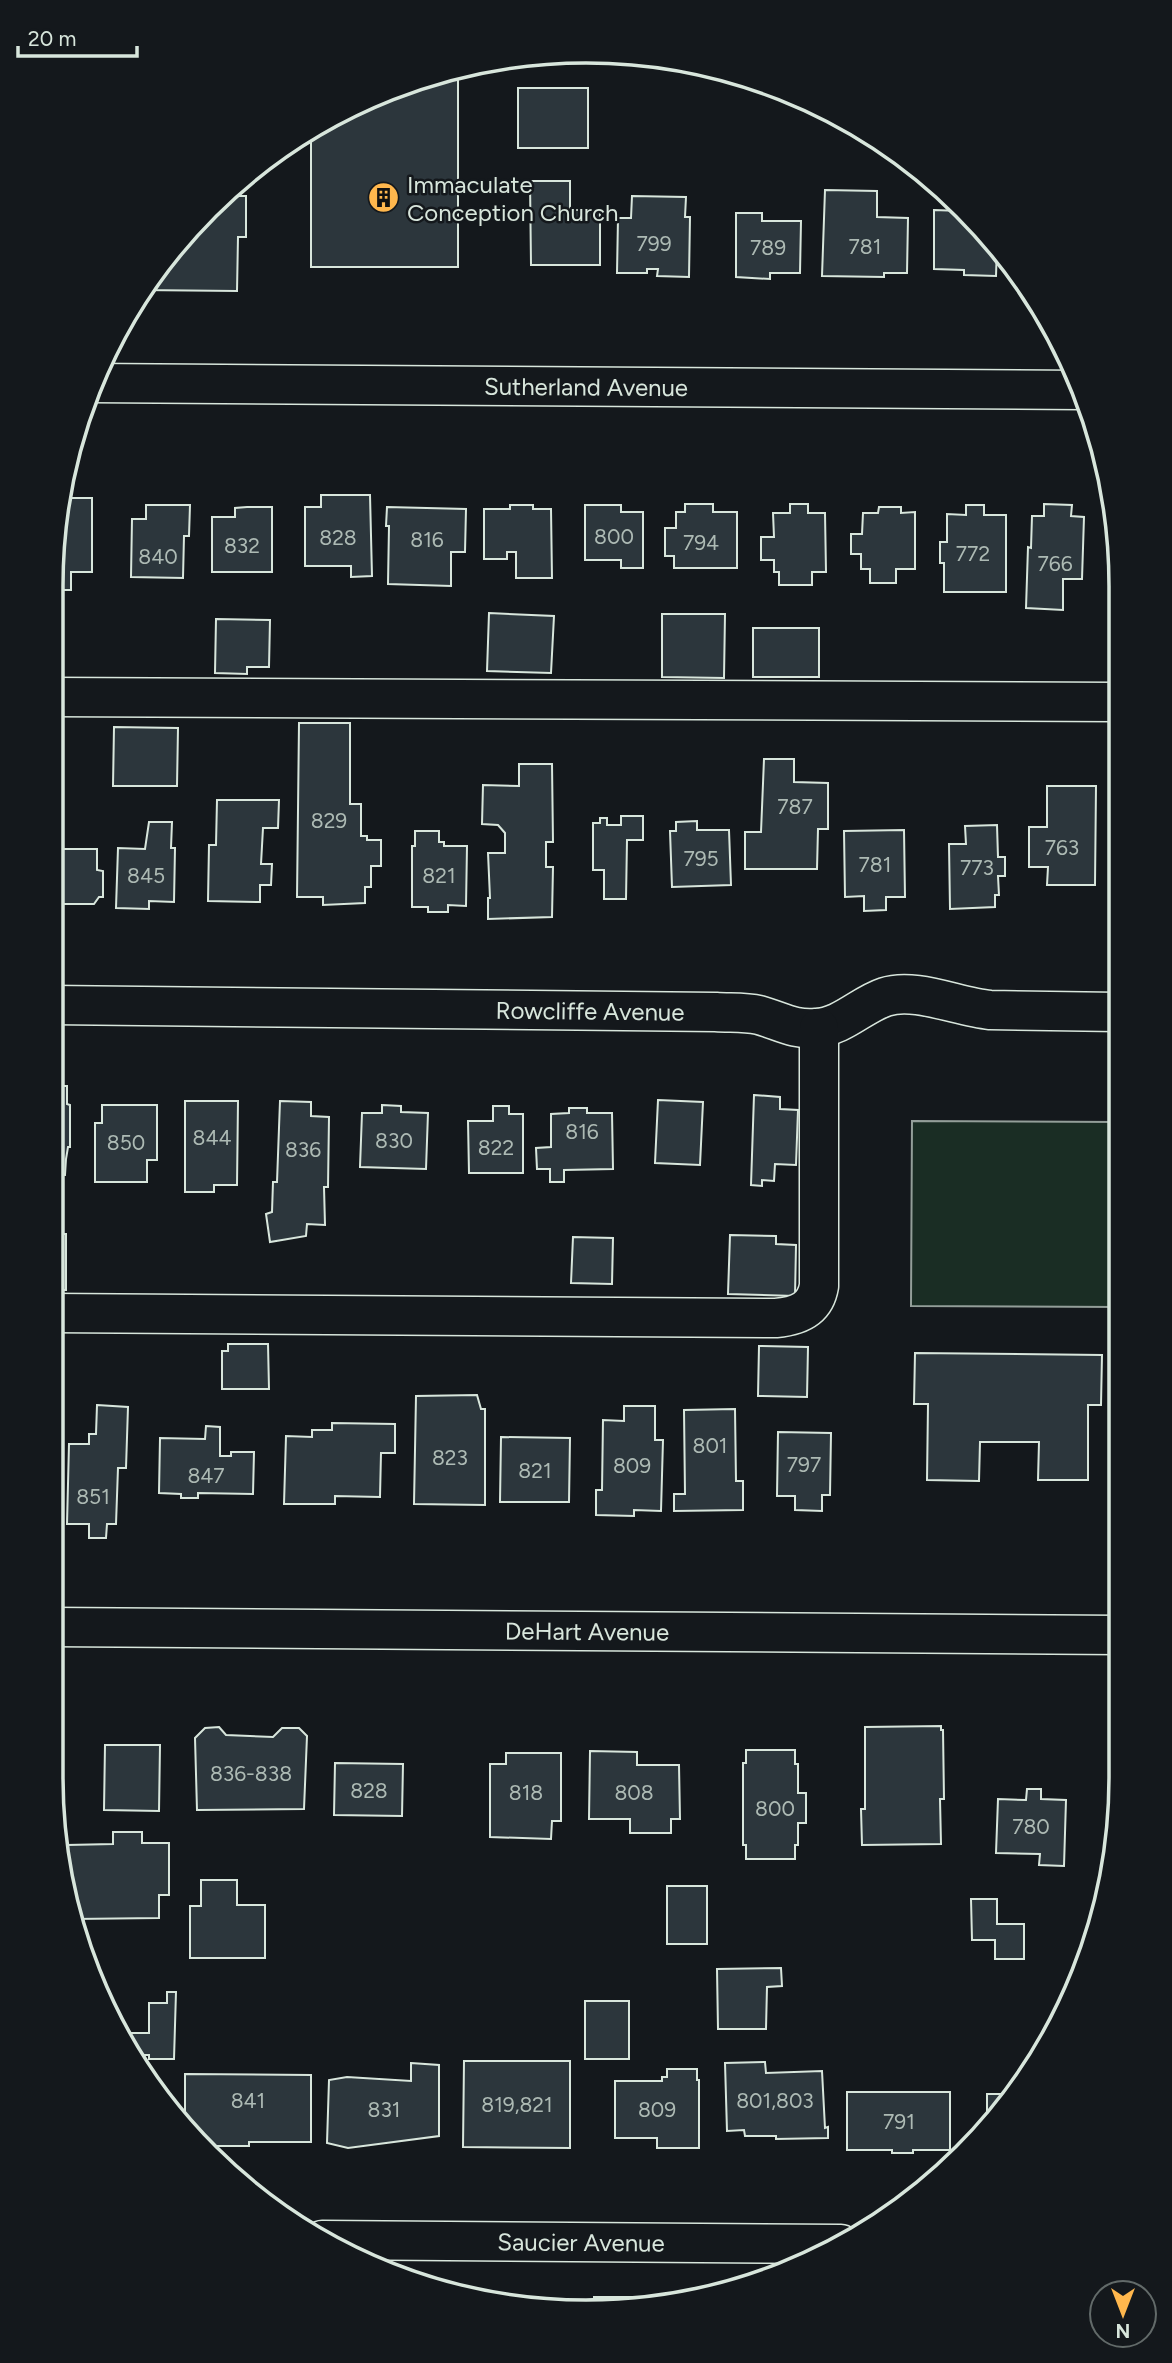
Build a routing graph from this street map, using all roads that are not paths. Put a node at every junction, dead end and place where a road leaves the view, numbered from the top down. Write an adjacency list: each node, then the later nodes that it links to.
1 (104, 383): 2 (street, Sutherland Avenue)
2 (1070, 390)
3 (63, 697): 4 (street)
4 (1109, 702)
5 (63, 1005): 7 (street, Rowcliffe Avenue)
6 (1109, 1013): 7 (street, Rowcliffe Avenue)
7 (819, 1028): 8 (street)
8 (63, 1313)
9 (63, 1627): 10 (street, DeHart Avenue)
10 (1109, 1635)
11 (344, 2240): 12 (street, Saucier Avenue)
12 (821, 2244)

